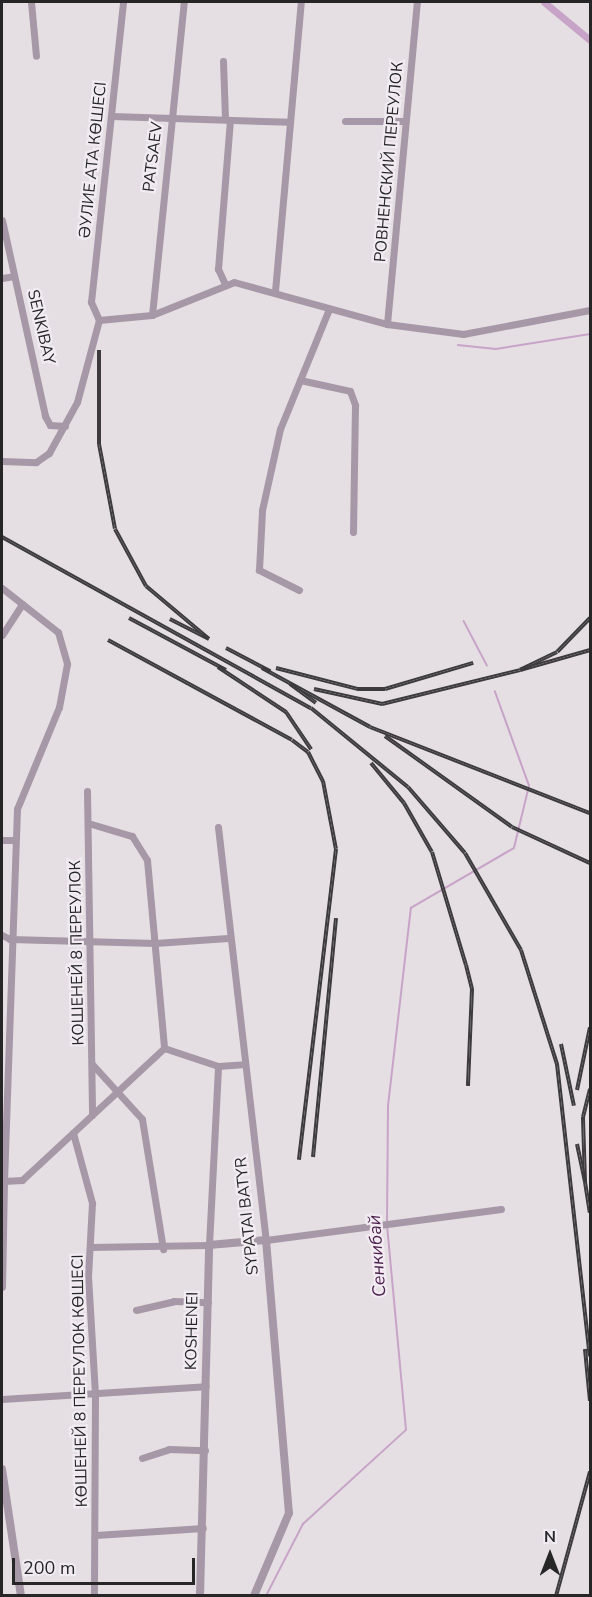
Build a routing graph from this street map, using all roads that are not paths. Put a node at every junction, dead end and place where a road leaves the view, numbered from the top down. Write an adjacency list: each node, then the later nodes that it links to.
1 (31, 2): 6 (street)
2 (123, 2): 8 (street, ӘУЛИЕ АТА КӨШЕСІ)
3 (184, 2): 10 (street, PATSAEV)
4 (301, 2): 13 (street)
5 (417, 2): 12 (street, РОВНЕНСКИЙ ПЕРЕУЛОК)
6 (36, 56)
7 (223, 60): 9 (street)
8 (112, 116): 10 (street); 22 (street, ӘУЛИЕ АТА КӨШЕСІ)
9 (227, 118): 10 (street); 13 (street); 17 (street)
10 (170, 121): 21 (street, PATSAEV)
11 (345, 121): 12 (street)
12 (405, 121): 23 (street, РОВНЕНСКИЙ ПЕРЕУЛОК)
13 (289, 122): 18 (street)
14 (2, 220): 15 (street, SENKIBAY)
15 (14, 276): 16 (street); 25 (street, SENKIBAY)
16 (2, 278)
17 (225, 284): 18 (street); 21 (street)
18 (275, 291): 19 (street)
19 (329, 309): 23 (street); 24 (street)
20 (591, 310): 23 (street)
21 (152, 315): 22 (street)
22 (99, 320): 25 (street)
23 (387, 324)
24 (300, 380): 27 (street); 29 (street)
25 (65, 426): 26 (street)
26 (2, 461)
27 (353, 532)
28 (2, 588): 30 (street)
29 (299, 590)
30 (22, 604): 31 (street); 36 (street)
31 (3, 631)
32 (87, 791): 33 (street, КОШЕНЕЙ 8 ПЕРЕУЛОК)
33 (88, 824): 38 (street, КОШЕНЕЙ 8 ПЕРЕУЛОК); 41 (street)
34 (218, 827): 39 (street, SYPATAI BATYR)
35 (2, 840): 36 (street)
36 (15, 840): 40 (street)
37 (2, 934): 40 (street)
38 (91, 937): 40 (street); 41 (street); 43 (street, КОШЕНЕЙ 8 ПЕРЕУЛОК)
39 (228, 938): 41 (street); 44 (street, SYPATAI BATYR)
40 (10, 939): 49 (street)
41 (155, 943): 42 (street)
42 (164, 1048): 45 (street); 46 (street)
43 (92, 1064): 46 (street); 47 (street, КОШЕНЕЙ 8 ПЕРЕУЛОК)
44 (245, 1064): 45 (street); 52 (street, SYPATAI BATYR)
45 (218, 1066): 53 (street, KOSHENEI)
46 (116, 1092): 47 (street); 55 (street)
47 (92, 1115): 48 (street)
48 (73, 1133): 49 (street); 54 (street, КӨШЕНЕЙ 8 ПЕРЕУЛОК КӨШЕСІ)
49 (4, 1181): 50 (street)
50 (3, 1192): 56 (street)
51 (501, 1209): 52 (street)
52 (266, 1240): 53 (street); 70 (street, SYPATAI BATYR)
53 (208, 1245): 55 (street); 57 (street, KOSHENEI)
54 (90, 1248): 55 (street); 60 (street, КӨШЕНЕЙ 8 ПЕРЕУЛОК КӨШЕСІ)
55 (163, 1249)
56 (2, 1287)
57 (208, 1302): 58 (street); 59 (street, KOSHENEI)
58 (136, 1310)
59 (206, 1386): 60 (street); 62 (street, KOSHENEI)
60 (95, 1394): 61 (street); 66 (street, КӨШЕНЕЙ 8 ПЕРЕУЛОК КӨШЕСІ)
61 (2, 1399)
62 (205, 1450): 63 (street); 65 (street, KOSHENEI)
63 (142, 1458)
64 (2, 1469): 67 (street)
65 (203, 1528): 66 (street); 69 (street, KOSHENEI)
66 (96, 1535): 68 (street, КӨШЕНЕЙ 8 ПЕРЕУЛОК КӨШЕСІ)
67 (21, 1596)
68 (94, 1596)
69 (200, 1596)
70 (254, 1596)

